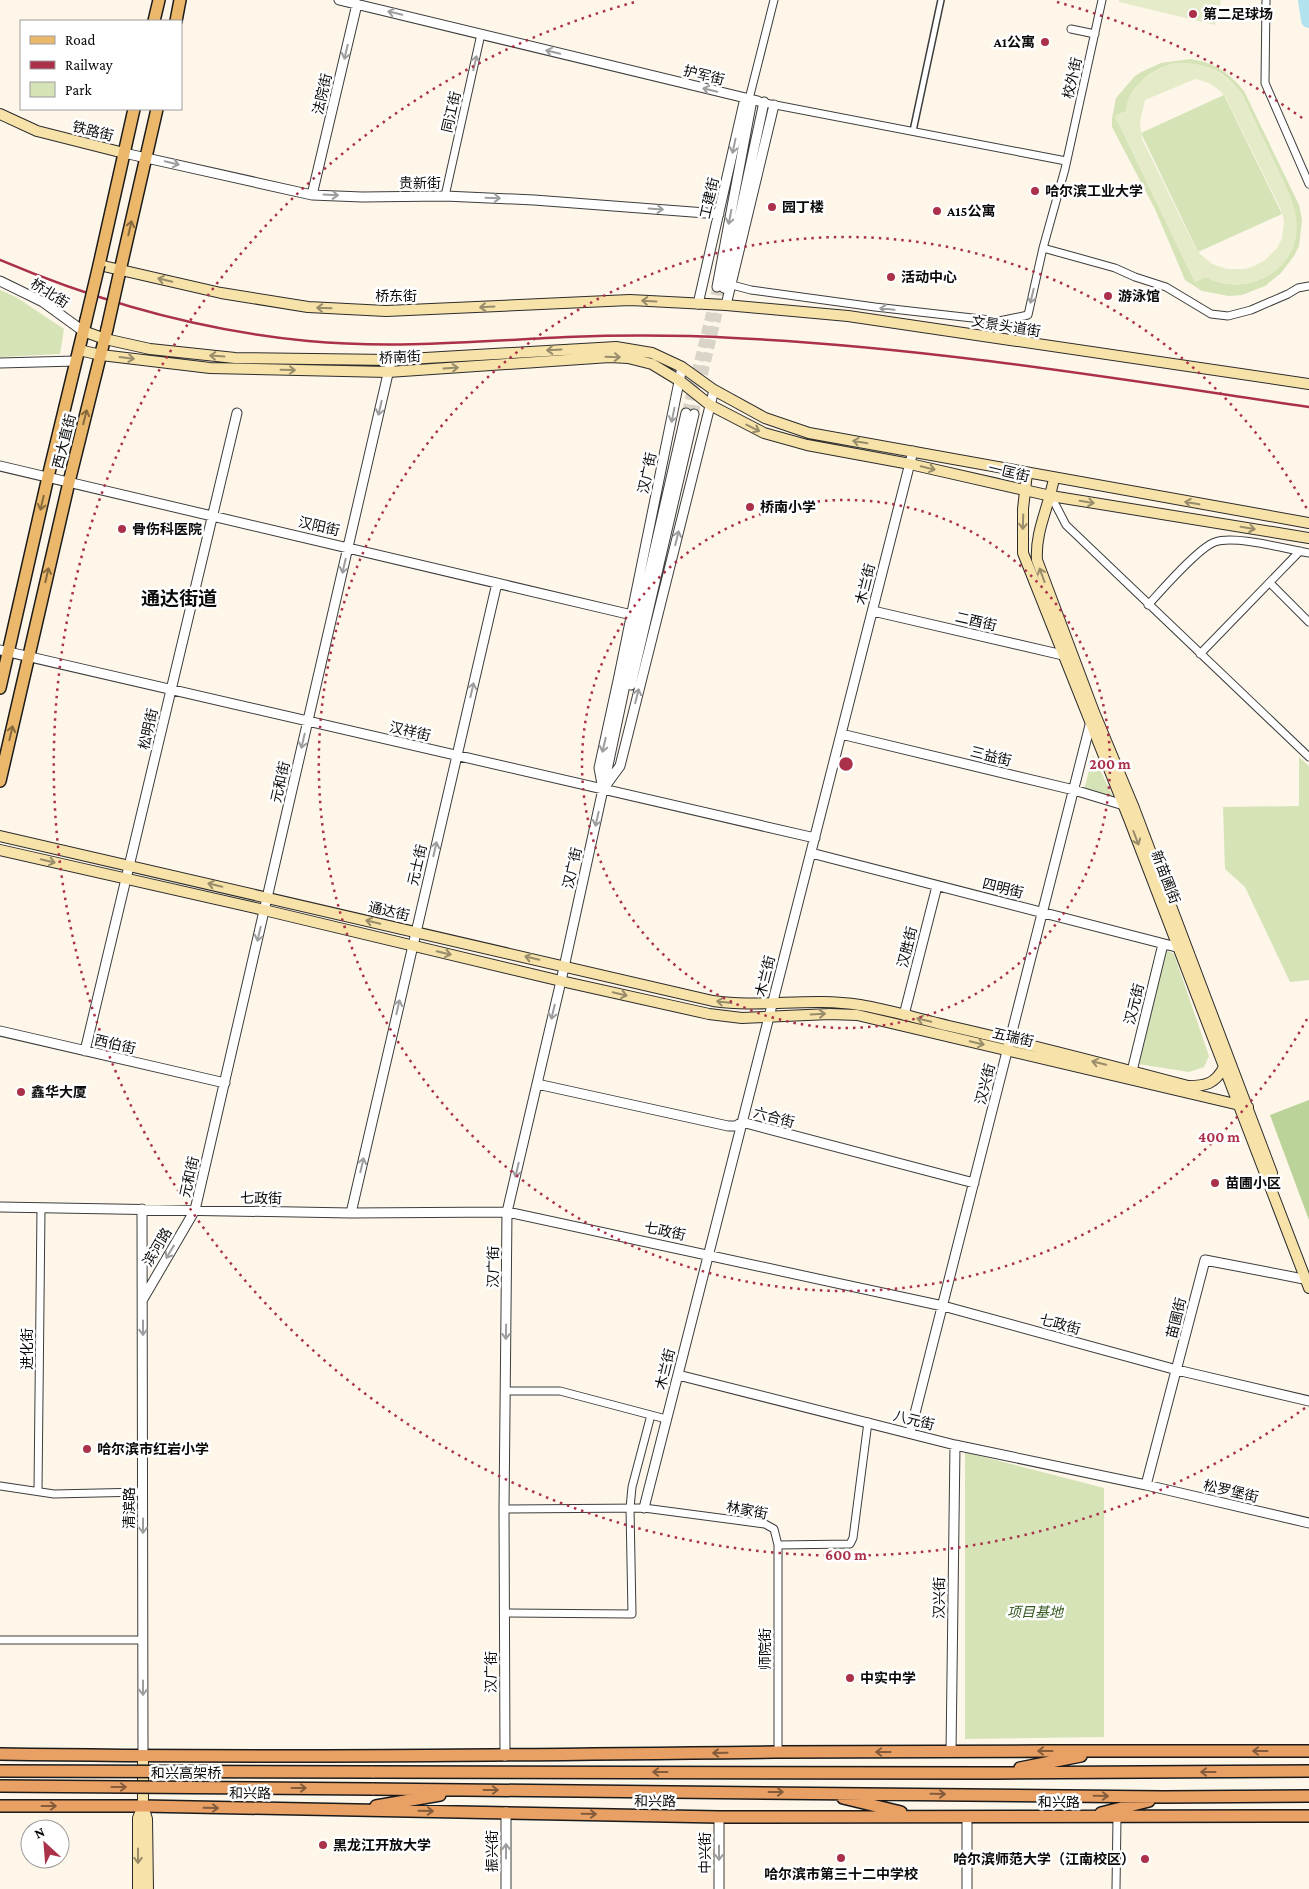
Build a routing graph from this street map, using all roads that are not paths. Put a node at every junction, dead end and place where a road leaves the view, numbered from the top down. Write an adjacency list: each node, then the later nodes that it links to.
1 (159, 0): 9 (main road)
2 (180, 0): 10 (main road)
3 (339, 0): 8 (street, 护军街)
4 (774, 0): 14 (street, 工建街)
5 (941, 0): 19 (street)
6 (1100, 0): 13 (street, 校外街)
7 (1266, 0): 23 (street)
8 (358, 2): 12 (street, 护军街, one-way to 8); 24 (street, 法院街, one-way to 24)
9 (154, 20)
10 (176, 20)
11 (1071, 29): 13 (street)
12 (481, 34): 14 (street, 护军街, one-way to 12); 25 (street, 同江街, one-way to 12)
13 (1095, 34): 22 (street, 校外街)
14 (754, 100): 15 (street, 护军街); 26 (street, 工建街, one-way to 26); 32 (street, 工建街)
15 (774, 104): 19 (street, 护军街); 32 (street, 工建街)
16 (134, 110): 20 (main road, 西大直街)
17 (157, 110): 21 (main road, 西大直街)
18 (0, 114): 20 (main road, 铁路街)
19 (913, 131): 22 (street, 护军街)
20 (124, 152): 21 (street, 贵新街); 28 (main road, 西大直街)
21 (146, 157): 24 (street, 贵新街, one-way to 24); 29 (main road, 西大直街, one-way to 21)
22 (1066, 161): 27 (street, 校外街)
23 (1309, 184)
24 (312, 195): 25 (street, 贵新街, one-way to 25)
25 (445, 196): 26 (street, 贵新街, one-way to 26)
26 (720, 214): 33 (street, 工建街)
27 (1043, 248): 31 (street); 32 (street, 校外街, one-way to 32)
28 (99, 264): 29 (main road, 桥东街); 35 (main road, 西大直街, bridge)
29 (119, 272): 33 (main road, 桥东街, one-way to 29); 36 (main road, 西大直街, bridge)
30 (0, 281): 35 (street, 桥北街)
31 (1309, 286)
32 (724, 287): 34 (street, 工建街)
33 (698, 304): 34 (main road, 文景头道街)
34 (726, 305): 44 (main road, 文景头道街)
35 (84, 325): 36 (main road, 桥南街); 37 (main road, 西大直街)
36 (106, 334): 38 (main road, 西大直街); 39 (main road, 桥南街, one-way to 36)
37 (77, 355): 38 (main road, 桥南街); 40 (street); 53 (main road, 西大直街)
38 (101, 355): 42 (main road, 桥南街, one-way to 42); 55 (main road, 西大直街, one-way to 38)
39 (391, 360): 41 (main road, 桥南街, one-way to 39); 42 (street, 元和街)
40 (0, 363)
41 (682, 367): 43 (street, 汉广街); 45 (main road, 桥南街)
42 (388, 372): 43 (main road, 桥南街, one-way to 43); 61 (street, 元和街, one-way to 61)
43 (680, 381): 46 (main road, 桥南街); 68 (street, 汉广街, one-way to 68)
44 (1309, 384)
45 (714, 390): 46 (street, 汉广街); 49 (main road, 一匡街, one-way to 45)
46 (710, 405): 50 (main road, 一匡街, one-way to 50); 83 (street, 汉广街, one-way to 46)
47 (237, 413): 58 (street, 松明街)
48 (690, 413): 83 (street, 汉广街)
49 (913, 451): 50 (street, 木兰街); 52 (main road, 一匡街)
50 (910, 464): 56 (main road, 一匡街, one-way to 56); 67 (street, 木兰街)
51 (0, 466): 53 (street, 汉阳街)
52 (1027, 473): 54 (main road, 一匡街); 56 (main road, 新苗圃街)
53 (48, 477): 55 (street, 汉阳街); 70 (main road, 西大直街, one-way to 70)
54 (1054, 478): 57 (main road, 新苗圃街); 59 (main road, 一匡街, one-way to 54)
55 (69, 482): 58 (street, 汉阳街); 73 (main road, 西大直街, one-way to 55)
56 (1025, 490): 57 (main road, 一匡街); 72 (main road, 新苗圃街, one-way to 72)
57 (1051, 496): 60 (main road, 一匡街, one-way to 60); 66 (street); 72 (main road, 新苗圃街, one-way to 57)
58 (213, 515): 61 (street, 汉阳街); 75 (street, 松明街)
59 (1309, 524)
60 (1309, 538)
61 (348, 547): 64 (street, 汉阳街); 77 (street, 元和街, one-way to 77)
62 (1300, 551): 63 (street); 65 (street); 66 (street)
63 (1309, 553)
64 (497, 582): 68 (street, 汉阳街); 80 (street, 元士街, one-way to 64)
65 (1270, 583): 69 (street); 71 (street)
66 (1148, 604): 71 (street)
67 (872, 611): 72 (street, 二酉街); 79 (street, 木兰街)
68 (632, 615): 83 (street, 汉广街, one-way to 83)
69 (1309, 622)
70 (4, 651): 73 (street, 汉祥街); 74 (main road, 西大直街)
71 (1200, 654): 81 (street)
72 (1069, 656): 76 (main road, 新苗圃街); 78 (main road, 新苗圃街)
73 (28, 657): 75 (street, 汉祥街); 82 (main road, 西大直街, one-way to 73)
74 (0, 688)
75 (171, 690): 77 (street, 汉祥街); 91 (street, 松明街)
76 (1094, 712): 78 (street, 汉兴街); 86 (main road, 新苗圃街)
77 (308, 721): 80 (street, 汉祥街); 94 (street, 元和街, one-way to 94)
78 (1090, 724): 84 (street, 汉兴街); 85 (main road, 新苗圃街)
79 (841, 734): 84 (street, 三益街); 88 (street, 木兰街)
80 (457, 756): 83 (street, 汉祥街); 97 (street, 元士街, one-way to 80)
81 (1309, 756)
82 (0, 781)
83 (603, 789): 88 (street, 汉祥街); 101 (street, 汉广街, one-way to 101)
84 (1074, 790): 85 (street, 三益街); 96 (street, 汉兴街)
85 (1123, 805): 86 (street, 三益街); 100 (main road, 新苗圃街, one-way to 100)
86 (1134, 808): 100 (main road, 新苗圃街)
87 (0, 836): 91 (main road, 通达街)
88 (815, 838): 90 (street, 木兰街)
89 (0, 850): 92 (main road, 通达街, one-way to 92)
90 (811, 854): 93 (street, 四明街); 103 (street, 木兰街)
91 (129, 865): 92 (street, 松明街); 94 (main road, 通达街, one-way to 91)
92 (126, 878): 95 (main road, 通达街); 108 (street, 松明街)
93 (937, 886): 96 (street, 四明街); 104 (street, 汉胜街)
94 (267, 897): 95 (street, 元和街); 97 (main road, 通达街, one-way to 94)
95 (264, 910): 99 (main road, 通达街); 111 (street, 元和街, one-way to 111)
96 (1042, 913): 98 (street, 四明街); 107 (street, 汉兴街)
97 (416, 932): 99 (street, 元士街); 101 (main road, 通达街, one-way to 97)
98 (1164, 944): 100 (street, 四明街); 110 (street, 汉元街)
99 (413, 946): 102 (main road, 通达街, one-way to 102); 121 (street, 元士街, one-way to 99)
100 (1183, 949): 109 (main road, 新苗圃街); 113 (main road, 新苗圃街)
101 (564, 966): 102 (street, 汉广街); 103 (main road, 通达街, one-way to 101)
102 (560, 981): 105 (main road, 通达街, one-way to 105); 112 (street, 汉广街, one-way to 112)
103 (773, 1002): 104 (main road, 五瑞街); 105 (street, 木兰街)
104 (904, 1015): 107 (main road, 五瑞街, one-way to 104)
105 (769, 1017): 107 (main road, 五瑞街, one-way to 107); 114 (street, 木兰街)
106 (0, 1031): 108 (street, 西伯街)
107 (1009, 1045): 110 (main road, 五瑞街, one-way to 107); 113 (main road, 五瑞街); 115 (street, 汉兴街)
108 (85, 1051): 111 (street, 西伯街)
109 (1224, 1067): 110 (main road, 五瑞街); 113 (main road, 新苗圃街)
110 (1132, 1071)
111 (224, 1083): 119 (street, 元和街)
112 (536, 1084): 114 (street, 六合街); 120 (street, 汉广街, one-way to 120)
113 (1244, 1106): 123 (main road, 新苗圃街)
114 (742, 1122): 115 (street, 六合街); 122 (street, 木兰街)
115 (974, 1183): 125 (street, 汉兴街)
116 (0, 1207): 117 (street, 七政街)
117 (41, 1208): 118 (street, 七政街); 137 (street, 进化街)
118 (142, 1209): 119 (street, 七政街); 124 (street, 清滨路)
119 (195, 1210): 121 (street, 七政街); 124 (street, 滨河路, one-way to 124)
120 (507, 1212): 121 (street, 七政街); 122 (street, 七政街); 128 (street, 汉广街, one-way to 128)
121 (351, 1213)
122 (708, 1254): 125 (street, 七政街); 127 (street, 木兰街)
123 (1308, 1280): 126 (street, 苗圃街)
124 (143, 1299): 138 (street, 清滨路, one-way to 138)
125 (943, 1306): 126 (street, 七政街); 133 (street, 汉兴街)
126 (1177, 1370): 129 (street, 七政街); 135 (street, 苗圃街)
127 (678, 1375): 131 (street, 木兰街); 132 (street, 八元街)
128 (505, 1391): 130 (street); 141 (street, 汉广街)
129 (1309, 1401)
130 (651, 1415): 131 (street); 139 (street)
131 (666, 1419): 140 (street, 木兰街)
132 (868, 1422): 133 (street, 八元街); 143 (street)
133 (910, 1433): 134 (street, 八元街)
134 (955, 1445): 135 (street, 八元街); 150 (street, 汉兴街)
135 (1146, 1485): 142 (street, 松罗堡街)
136 (0, 1486): 137 (street)
137 (38, 1490): 138 (street)
138 (143, 1492): 146 (street, 清滨路, one-way to 146)
139 (630, 1508): 140 (street, 林家街); 141 (street, 林家街); 144 (street)
140 (644, 1508): 143 (street, 林家街)
141 (504, 1510): 144 (street, 汉广街)
142 (1309, 1523)
143 (778, 1545): 149 (street, 师院街)
144 (504, 1613): 154 (street, 汉广街)
145 (0, 1640): 146 (street)
146 (143, 1640): 152 (street, 清滨路, one-way to 152)
147 (1107, 1751): 148 (highway, one-way to 147); 150 (highway, one-way to 150); 158 (highway)
148 (1309, 1751)
149 (778, 1752): 150 (highway, one-way to 149); 154 (highway, one-way to 154)
150 (951, 1752)
151 (0, 1754): 152 (highway)
152 (142, 1756): 153 (highway); 166 (main road, 清滨路)
153 (460, 1756): 154 (highway); 156 (highway)
154 (505, 1756)
155 (0, 1771): 156 (highway, 和兴高架桥, bridge)
156 (372, 1772): 158 (highway, 和兴路, one-way to 156)
157 (1309, 1772): 158 (highway, 和兴路, one-way to 158)
158 (994, 1773)
159 (0, 1786): 160 (highway, 和兴高架桥, one-way to 160, bridge)
160 (372, 1789): 161 (highway, 和兴路)
161 (467, 1790): 162 (highway, 和兴路, one-way to 162); 167 (highway)
162 (822, 1793): 164 (highway, 和兴路, one-way to 164); 169 (highway)
163 (1309, 1796): 164 (highway, 和兴路)
164 (1164, 1797): 173 (highway)
165 (0, 1806): 166 (highway, 和兴路, one-way to 166)
166 (142, 1806): 167 (highway, 和兴路, one-way to 167); 175 (main road, 清滨路, one-way to 175); 176 (main road, 清滨路)
167 (348, 1810): 168 (highway, 和兴路, one-way to 168)
168 (506, 1812): 171 (highway, 和兴路, one-way to 171); 177 (street, 振兴街, one-way to 168)
169 (917, 1816): 171 (highway, 和兴路); 172 (highway, 和兴路)
170 (1309, 1816): 174 (highway, 和兴路)
171 (718, 1817): 178 (street, 中兴街, one-way to 178)
172 (967, 1817): 173 (highway, 和兴路); 179 (street)
173 (1083, 1817): 174 (highway, 和兴路)
174 (1117, 1817): 180 (street)
175 (138, 1889)
176 (148, 1889)
177 (506, 1889)
178 (719, 1889)
179 (967, 1889)
180 (1116, 1889)

